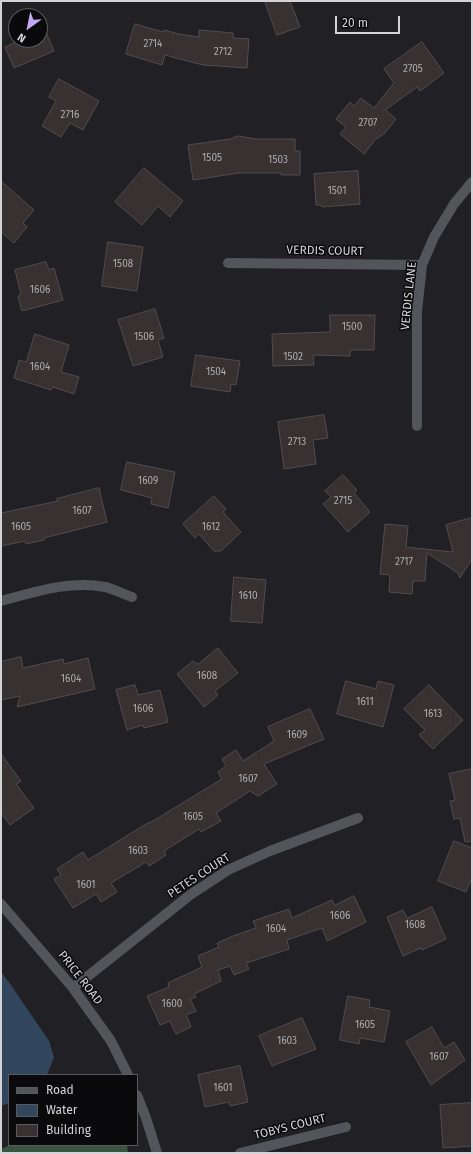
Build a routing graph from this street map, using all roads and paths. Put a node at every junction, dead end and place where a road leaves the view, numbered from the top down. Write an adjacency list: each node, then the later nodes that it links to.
1 (472, 182): 3 (street, VERDIS LANE)
2 (228, 263): 3 (street, VERDIS COURT)
3 (422, 265): 4 (street, VERDIS LANE)
4 (417, 426)
5 (132, 597): 6 (street)
6 (1, 601)
7 (358, 818): 9 (street, PETES COURT)
8 (1, 904): 9 (street, PRICE ROAD)
9 (73, 988): 10 (street, PRICE ROAD)
10 (127, 1074)
11 (138, 1098): 13 (street)
12 (346, 1127): 14 (street, TOBYS COURT)
13 (156, 1153)
14 (240, 1153)

